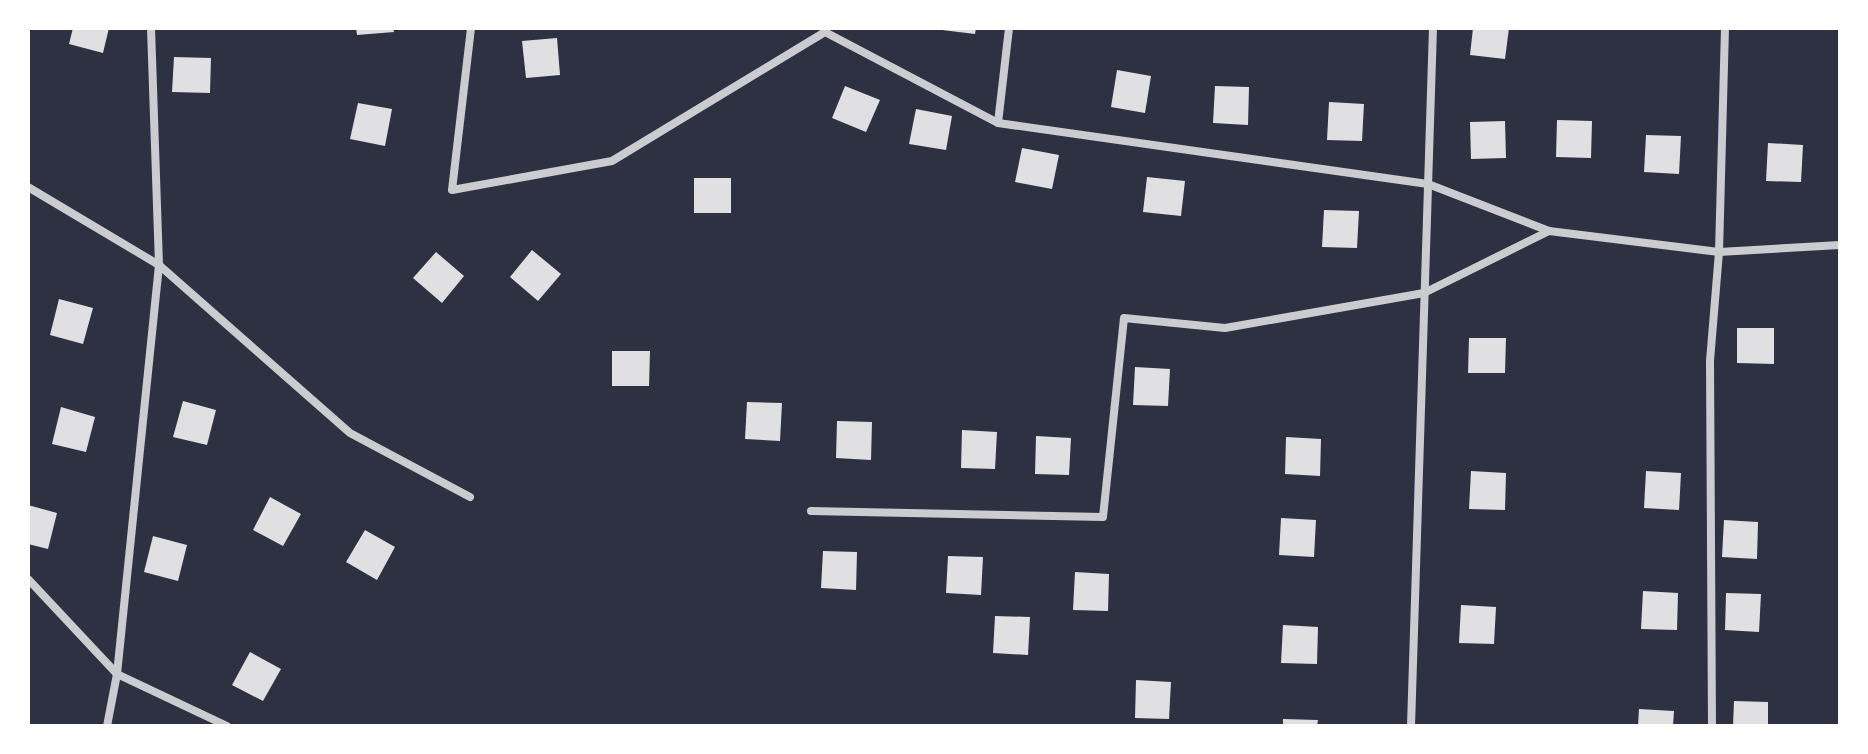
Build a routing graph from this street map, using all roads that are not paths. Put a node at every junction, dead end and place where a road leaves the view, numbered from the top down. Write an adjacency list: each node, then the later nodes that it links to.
1 (151, 28): 13 (street)
2 (471, 28): 6 (street)
3 (1009, 28): 7 (street)
4 (1433, 28): 8 (street)
5 (1725, 28): 12 (street)
6 (824, 30): 7 (street)
7 (998, 123): 8 (street)
8 (1428, 184): 10 (street); 14 (street)
9 (28, 187): 13 (street)
10 (1549, 231): 12 (street); 14 (street)
11 (1840, 245): 12 (street)
12 (1719, 252): 22 (street)
13 (159, 265): 15 (street); 18 (street)
14 (1424, 293): 16 (street); 21 (street)
15 (470, 497)
16 (811, 511)
17 (28, 579): 18 (street)
18 (117, 674): 19 (street); 20 (street)
19 (107, 726)
20 (227, 726)
21 (1411, 726)
22 (1712, 726)

